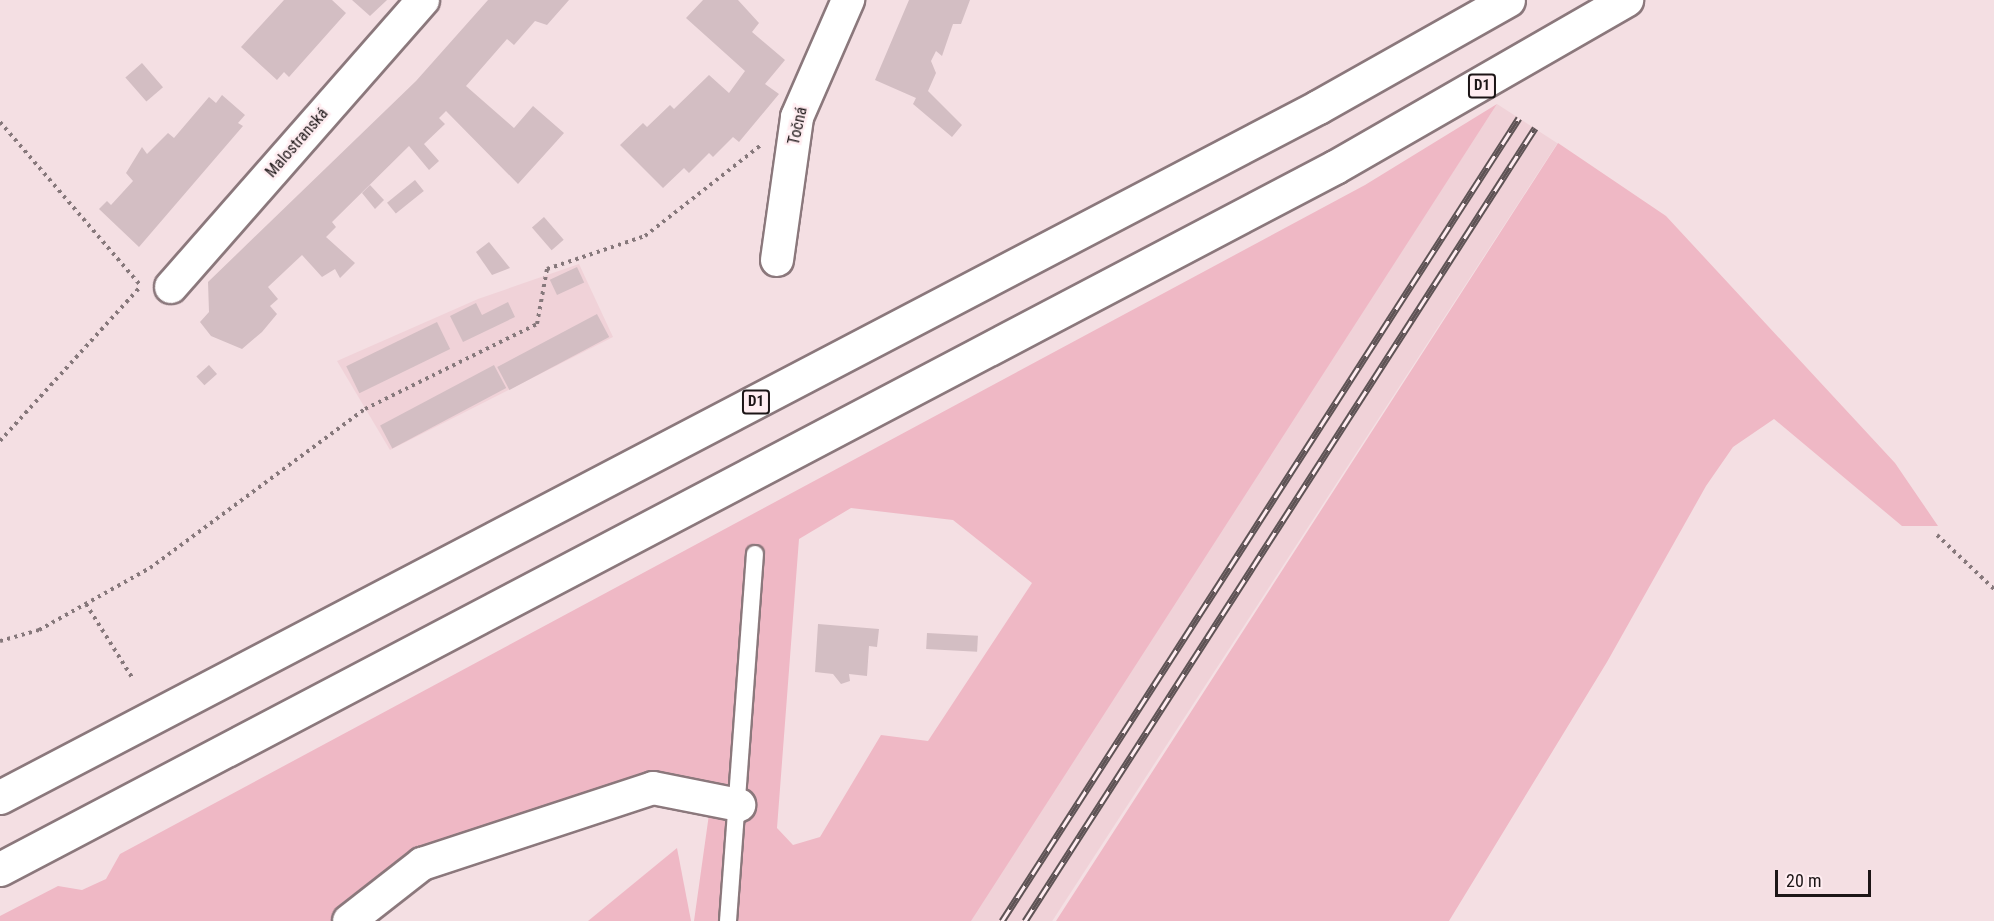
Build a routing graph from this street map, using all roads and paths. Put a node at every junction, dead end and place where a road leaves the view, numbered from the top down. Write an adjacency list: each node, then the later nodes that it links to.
1 (423, 0): 8 (street, Malostranská)
2 (848, 0): 5 (street, Točná)
3 (1508, 0): 16 (highway, D1)
4 (1626, 0): 18 (highway, D1)
5 (797, 117): 7 (street, Točná); 13 (path)
6 (0, 122): 9 (path)
7 (777, 260)
8 (171, 287)
9 (0, 441)
10 (1937, 535): 12 (path)
11 (755, 554): 17 (lane)
12 (1994, 589)
13 (86, 604): 14 (path); 15 (path)
14 (0, 641)
15 (133, 679)
16 (0, 797)
17 (739, 805): 19 (street); 20 (lane)
18 (0, 869)
19 (349, 921)
20 (728, 921)

